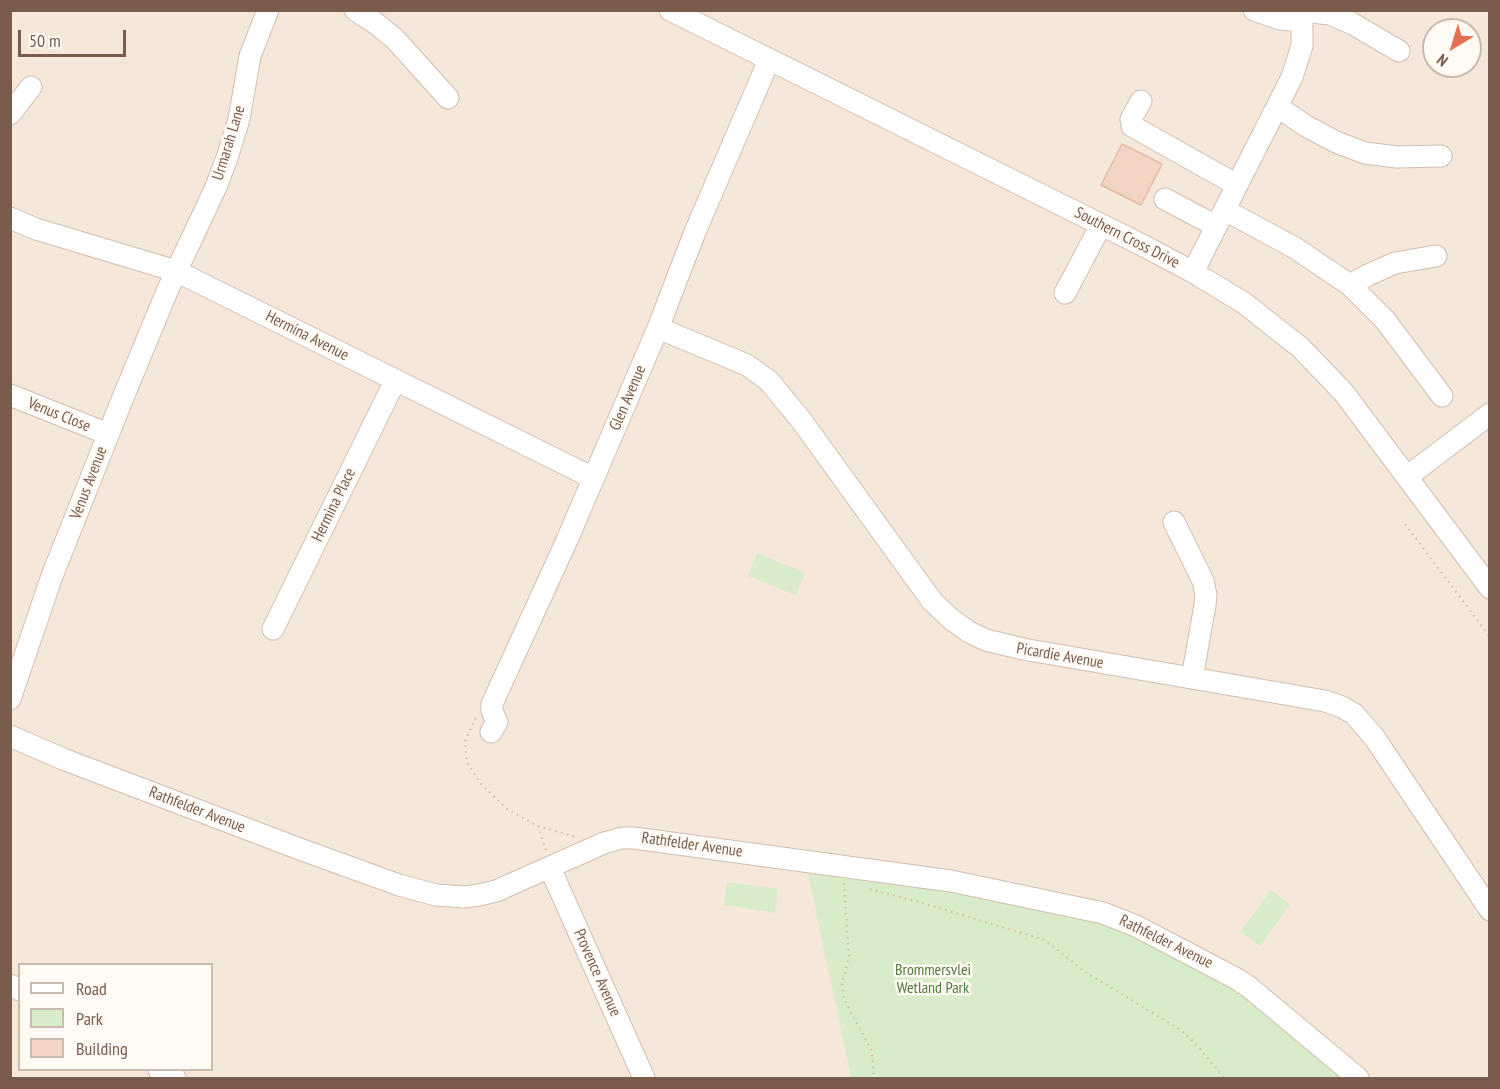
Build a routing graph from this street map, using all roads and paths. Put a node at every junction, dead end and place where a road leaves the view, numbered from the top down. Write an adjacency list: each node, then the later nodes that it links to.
1 (268, 10): 20 (street, Urmarah Lane)
2 (356, 10): 9 (street)
3 (670, 10): 7 (street, Southern Cross Drive)
4 (1254, 10): 5 (street)
5 (1302, 14): 6 (street); 11 (street)
6 (1399, 51)
7 (769, 60): 18 (street, Southern Cross Drive); 24 (street, Glen Avenue)
8 (31, 87): 12 (street)
9 (448, 98)
10 (1141, 101): 14 (street)
11 (1278, 107): 13 (street); 14 (street)
12 (10, 114)
13 (1440, 156)
14 (1237, 185): 17 (street)
15 (1165, 198): 17 (street)
16 (10, 218): 20 (street, Hermina Avenue)
17 (1221, 218): 21 (street); 22 (street)
18 (1101, 225): 21 (street, Southern Cross Drive); 23 (street)
19 (1436, 256): 22 (street)
20 (176, 271): 25 (street, Hermina Avenue); 29 (street, Venus Avenue)
21 (1193, 272): 30 (street, Southern Cross Drive)
22 (1350, 285): 27 (street)
23 (1065, 293)
24 (658, 328): 31 (street, Glen Avenue); 37 (street, Picardie Avenue)
25 (395, 381): 31 (street, Hermina Avenue); 35 (street, Hermina Place)
26 (10, 395): 29 (street, Venus Close)
27 (1442, 396)
28 (1490, 414): 30 (street)
29 (108, 434): 38 (street, Venus Avenue)
30 (1408, 476): 34 (street, Southern Cross Drive)
31 (593, 478): 39 (street, Glen Avenue)
32 (1174, 522): 37 (street)
33 (1405, 524): 36 (path)
34 (1490, 588)
35 (273, 629)
36 (1490, 637)
37 (1192, 678): 47 (street, Picardie Avenue)
38 (10, 699)
39 (491, 708): 40 (street, Glen Avenue); 42 (path)
40 (491, 732)
41 (10, 736): 45 (street, Rathfelder Avenue)
42 (538, 826): 43 (path); 45 (path)
43 (551, 829)
44 (843, 866): 45 (street, Rathfelder Avenue); 51 (path); 53 (street, Rathfelder Avenue)
45 (550, 868): 50 (street, Provence Avenue)
46 (867, 888): 52 (path)
47 (1490, 910)
48 (161, 1071): 49 (street)
49 (175, 1078)
50 (644, 1078)
51 (874, 1078)
52 (1224, 1078)
53 (1358, 1078)

